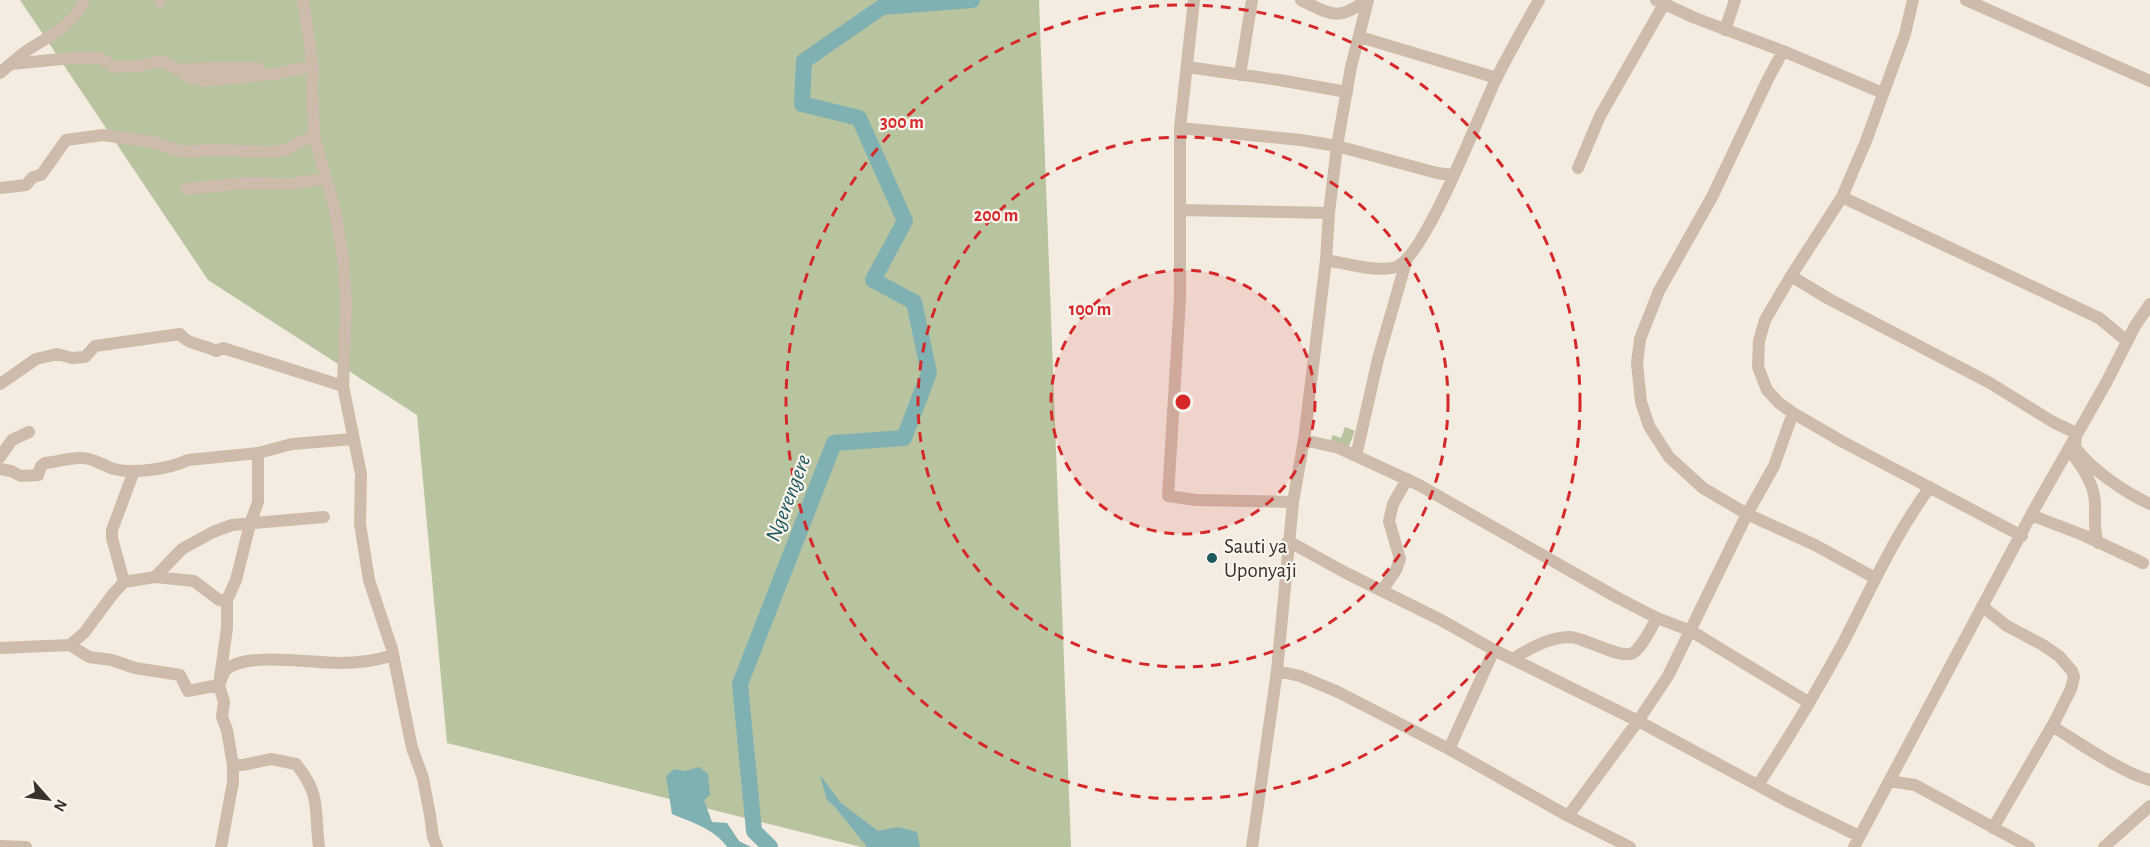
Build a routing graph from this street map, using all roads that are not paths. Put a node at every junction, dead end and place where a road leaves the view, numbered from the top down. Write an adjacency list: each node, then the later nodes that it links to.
1 (84, 0): 15 (street)
2 (303, 0): 16 (street)
3 (1194, 0): 18 (street)
4 (1252, 0): 21 (street)
5 (1300, 0): 6 (street)
6 (1367, 0): 13 (street)
7 (1539, 0): 22 (street)
8 (1735, 0): 12 (street)
9 (1914, 0): 25 (street)
10 (1966, 0): 23 (street)
11 (1660, 2): 12 (street); 29 (street)
12 (1725, 30): 14 (street)
13 (1360, 37): 22 (street); 24 (street)
14 (1783, 51): 25 (street); 59 (street)
15 (11, 64): 19 (street); 20 (street)
16 (313, 66): 19 (street); 27 (street)
17 (148, 68): 19 (street)
18 (1187, 68): 21 (street); 26 (street)
19 (179, 70)
20 (0, 73)
21 (1240, 75): 24 (street)
22 (1497, 78): 30 (street)
23 (2150, 81)
24 (1347, 92): 28 (street)
25 (1883, 93): 34 (street)
26 (1180, 128): 28 (street); 35 (street)
27 (314, 135): 31 (street); 32 (street)
28 (1337, 146): 30 (street); 36 (street)
29 (1578, 168)
30 (1453, 175): 38 (street)
31 (326, 178): 33 (street); 43 (street)
32 (0, 188)
33 (186, 189)
34 (1842, 197): 39 (street); 41 (street)
35 (1180, 210): 36 (street); 57 (street)
36 (1329, 213): 37 (street)
37 (1326, 260): 38 (street); 48 (street)
38 (1406, 262): 51 (street)
39 (1791, 276): 44 (street); 46 (street)
40 (2150, 304): 41 (street)
41 (2127, 341): 46 (street)
42 (0, 384): 43 (street)
43 (343, 386): 47 (street)
44 (1793, 413): 56 (street); 59 (street)
45 (29, 432): 52 (street)
46 (2076, 432): 49 (street); 58 (street)
47 (353, 439): 50 (street); 78 (street)
48 (1304, 440): 51 (street); 57 (street)
49 (2068, 449): 60 (street); 65 (street)
50 (258, 453): 54 (street); 62 (street)
51 (1356, 456): 55 (street)
52 (0, 457)
53 (0, 469): 54 (street)
54 (134, 471): 69 (street)
55 (1407, 479): 70 (street); 73 (street)
56 (1930, 486): 63 (street); 68 (street)
57 (1293, 502): 64 (street)
58 (2150, 504)
59 (1747, 514): 68 (street); 74 (street)
60 (2031, 515): 63 (street); 65 (street)
61 (324, 517): 62 (street)
62 (250, 524): 67 (street); 71 (street)
63 (2022, 536): 72 (street)
64 (1288, 541): 70 (street); 80 (street)
65 (2098, 543): 66 (street)
66 (2143, 563)
67 (156, 576): 69 (street); 71 (street)
68 (1875, 578): 82 (street)
69 (124, 582): 75 (street)
70 (1382, 591): 77 (street)
71 (227, 600): 81 (street)
72 (1983, 607): 84 (street); 86 (street)
73 (1657, 618): 74 (street); 79 (street)
74 (1691, 631): 82 (street); 83 (street)
75 (70, 645): 76 (street); 81 (street)
76 (0, 648)
77 (1494, 650): 79 (street); 85 (street)
78 (393, 655): 81 (street); 100 (street)
79 (1513, 659): 83 (street)
80 (1276, 671): 85 (street); 101 (street)
81 (219, 685): 87 (street)
82 (1808, 702): 90 (street)
83 (1638, 721): 90 (street); 93 (street)
84 (2052, 726): 88 (street); 94 (street)
85 (1449, 749): 93 (street)
86 (1903, 755): 89 (street); 91 (street)
87 (232, 765): 98 (street); 99 (street)
88 (2150, 780)
89 (1890, 781): 91 (street); 95 (street)
90 (1758, 785): 95 (street)
91 (1915, 785): 94 (street)
92 (2150, 806): 104 (street)
93 (1568, 816): 102 (street)
94 (1993, 828): 103 (street)
95 (1857, 842)
96 (0, 846): 97 (street)
97 (26, 847)
98 (222, 847)
99 (320, 847)
100 (436, 847)
101 (1252, 847)
102 (1630, 847)
103 (2029, 847)
104 (2104, 847)

